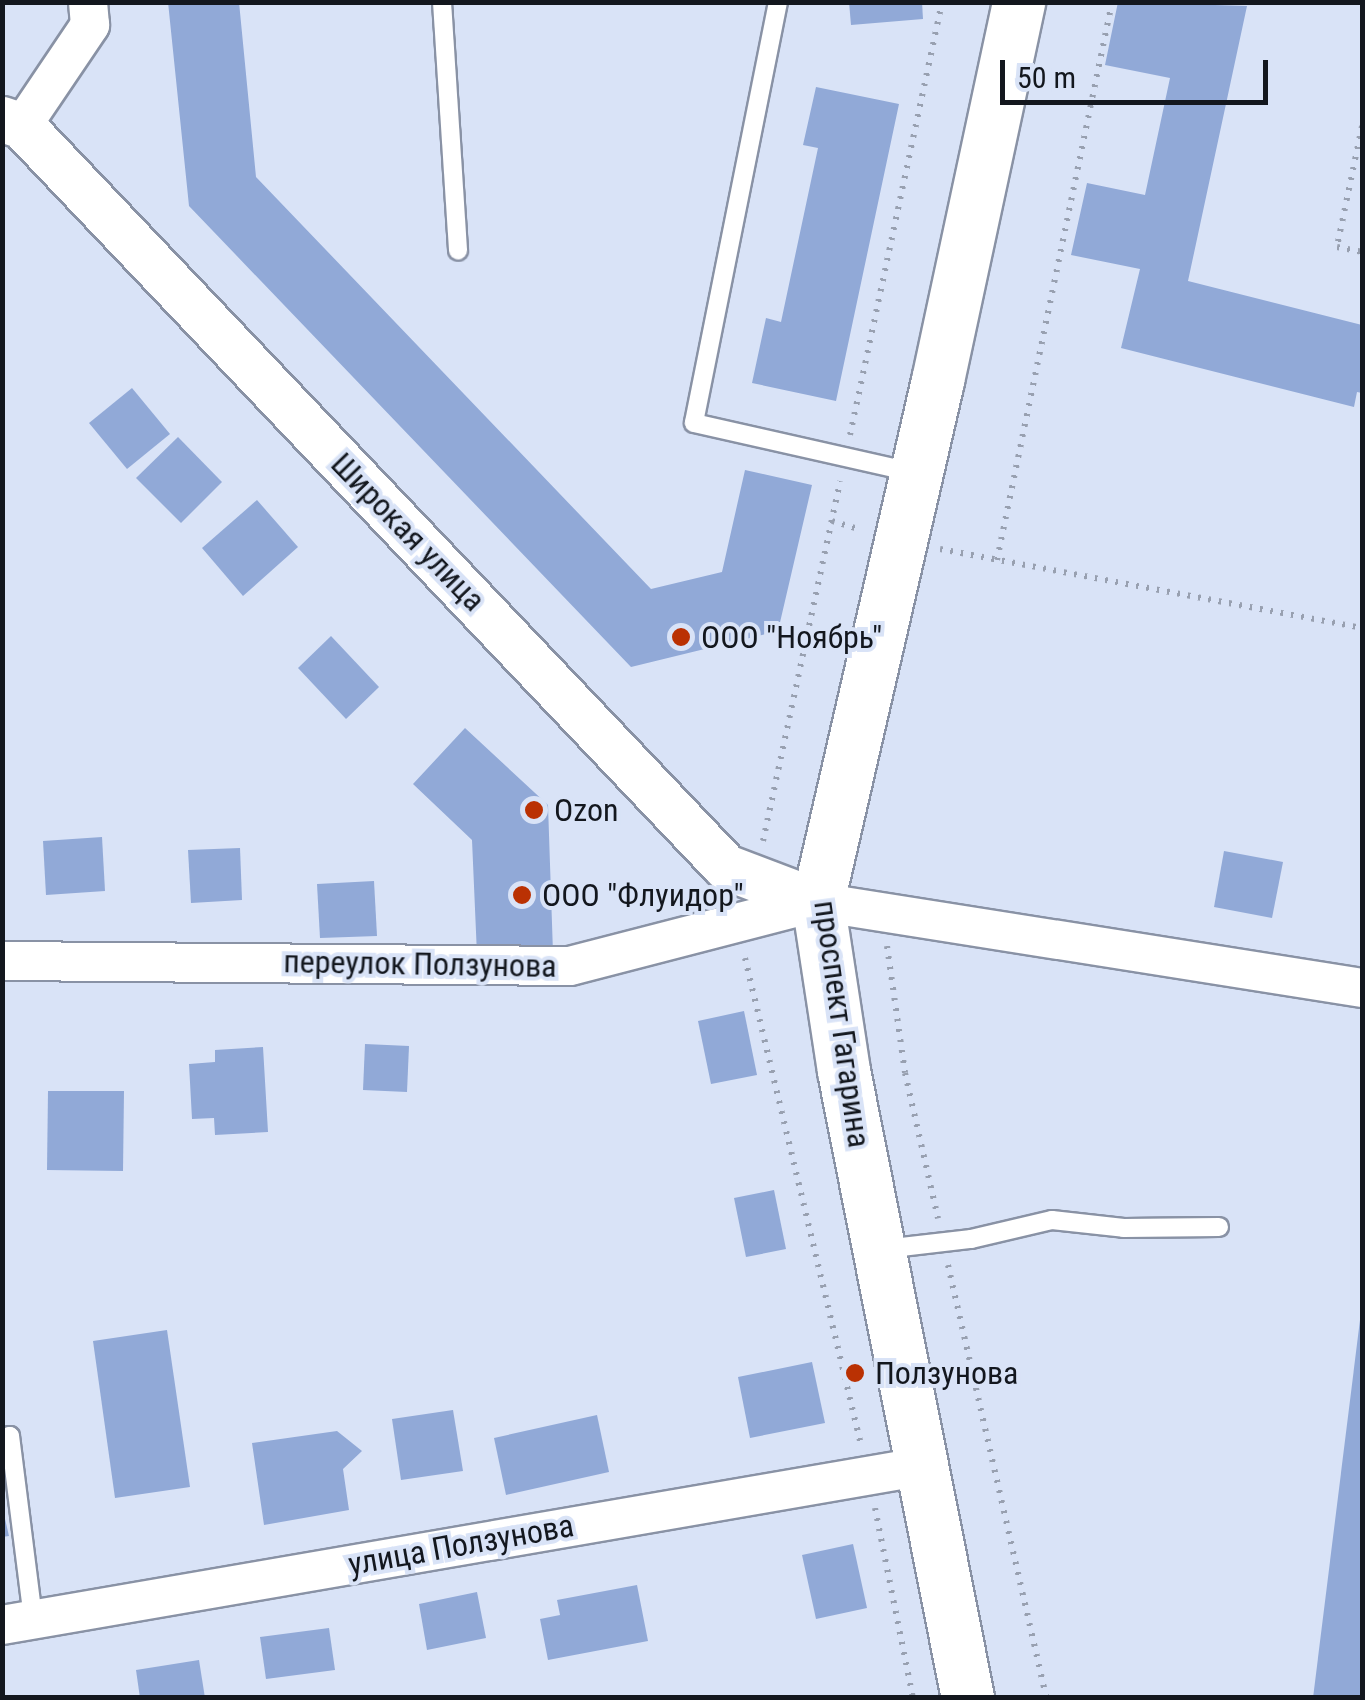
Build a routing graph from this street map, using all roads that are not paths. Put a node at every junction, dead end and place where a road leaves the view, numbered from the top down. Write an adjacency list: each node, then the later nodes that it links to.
1 (88, 2): 5 (street)
2 (442, 2): 6 (lane)
3 (778, 2): 7 (lane)
4 (1018, 2): 7 (main road, проспект Гагарина)
5 (12, 122): 8 (street, Широкая улица)
6 (458, 250)
7 (917, 474): 8 (main road, проспект Гагарина)
8 (818, 902): 9 (street, переулок Ползунова); 10 (street, переулок Ползунова); 12 (main road, проспект Гагарина)
9 (2, 961)
10 (1362, 988)
11 (1219, 1226): 12 (lane)
12 (878, 1250): 14 (main road, проспект Гагарина)
13 (2, 1438): 15 (lane)
14 (919, 1466): 15 (street, улица Ползунова); 16 (main road, проспект Гагарина)
15 (18, 1622)
16 (968, 1698)

